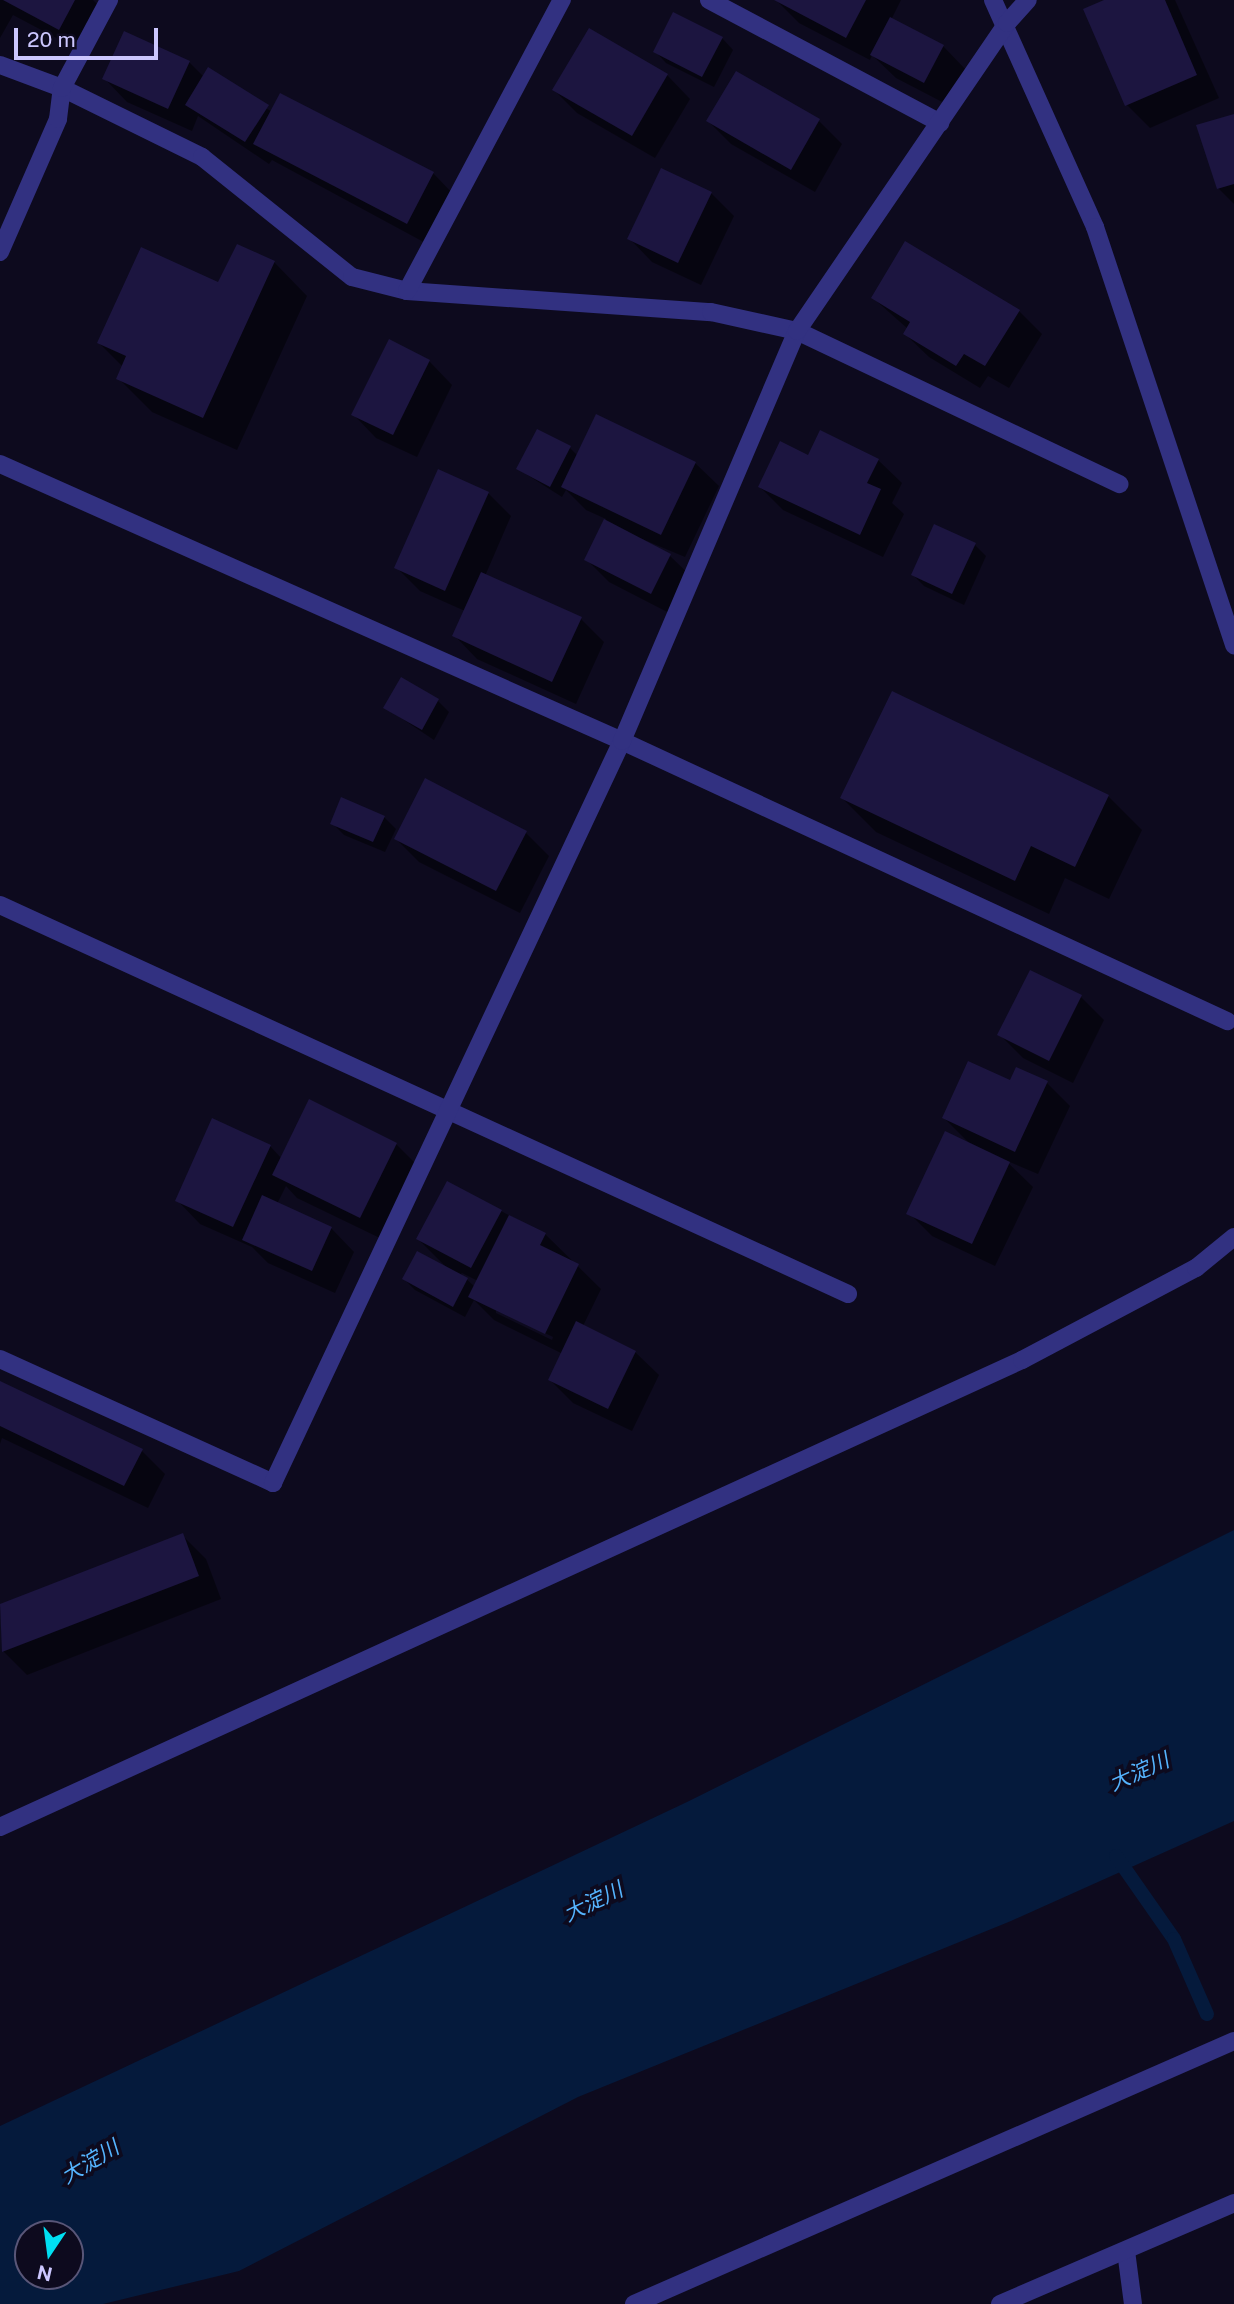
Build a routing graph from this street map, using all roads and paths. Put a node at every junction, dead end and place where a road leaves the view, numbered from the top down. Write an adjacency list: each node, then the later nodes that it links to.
1 (108, 0): 8 (street)
2 (562, 0): 11 (street)
3 (709, 0): 9 (street)
4 (993, 0): 6 (street)
5 (1028, 0): 6 (street)
6 (1007, 23): 9 (street); 15 (street)
7 (0, 65): 8 (street)
8 (62, 89): 10 (street); 11 (street)
9 (940, 123): 12 (street)
10 (0, 252)
11 (407, 291): 12 (street)
12 (797, 331): 14 (street); 16 (street)
13 (0, 464): 16 (street)
14 (1119, 484)
15 (1234, 646)
16 (622, 741): 18 (street); 19 (street)
17 (0, 905): 19 (street)
18 (1227, 1021)
19 (451, 1109): 21 (street); 22 (street)
20 (1234, 1237): 23 (street)
21 (848, 1294)
22 (0, 1359)
23 (0, 1827)
24 (1234, 2041): 27 (street)
25 (1234, 2203): 26 (street)
26 (1126, 2251): 28 (street); 29 (street)
27 (634, 2304)
28 (1000, 2304)
29 (1133, 2304)

